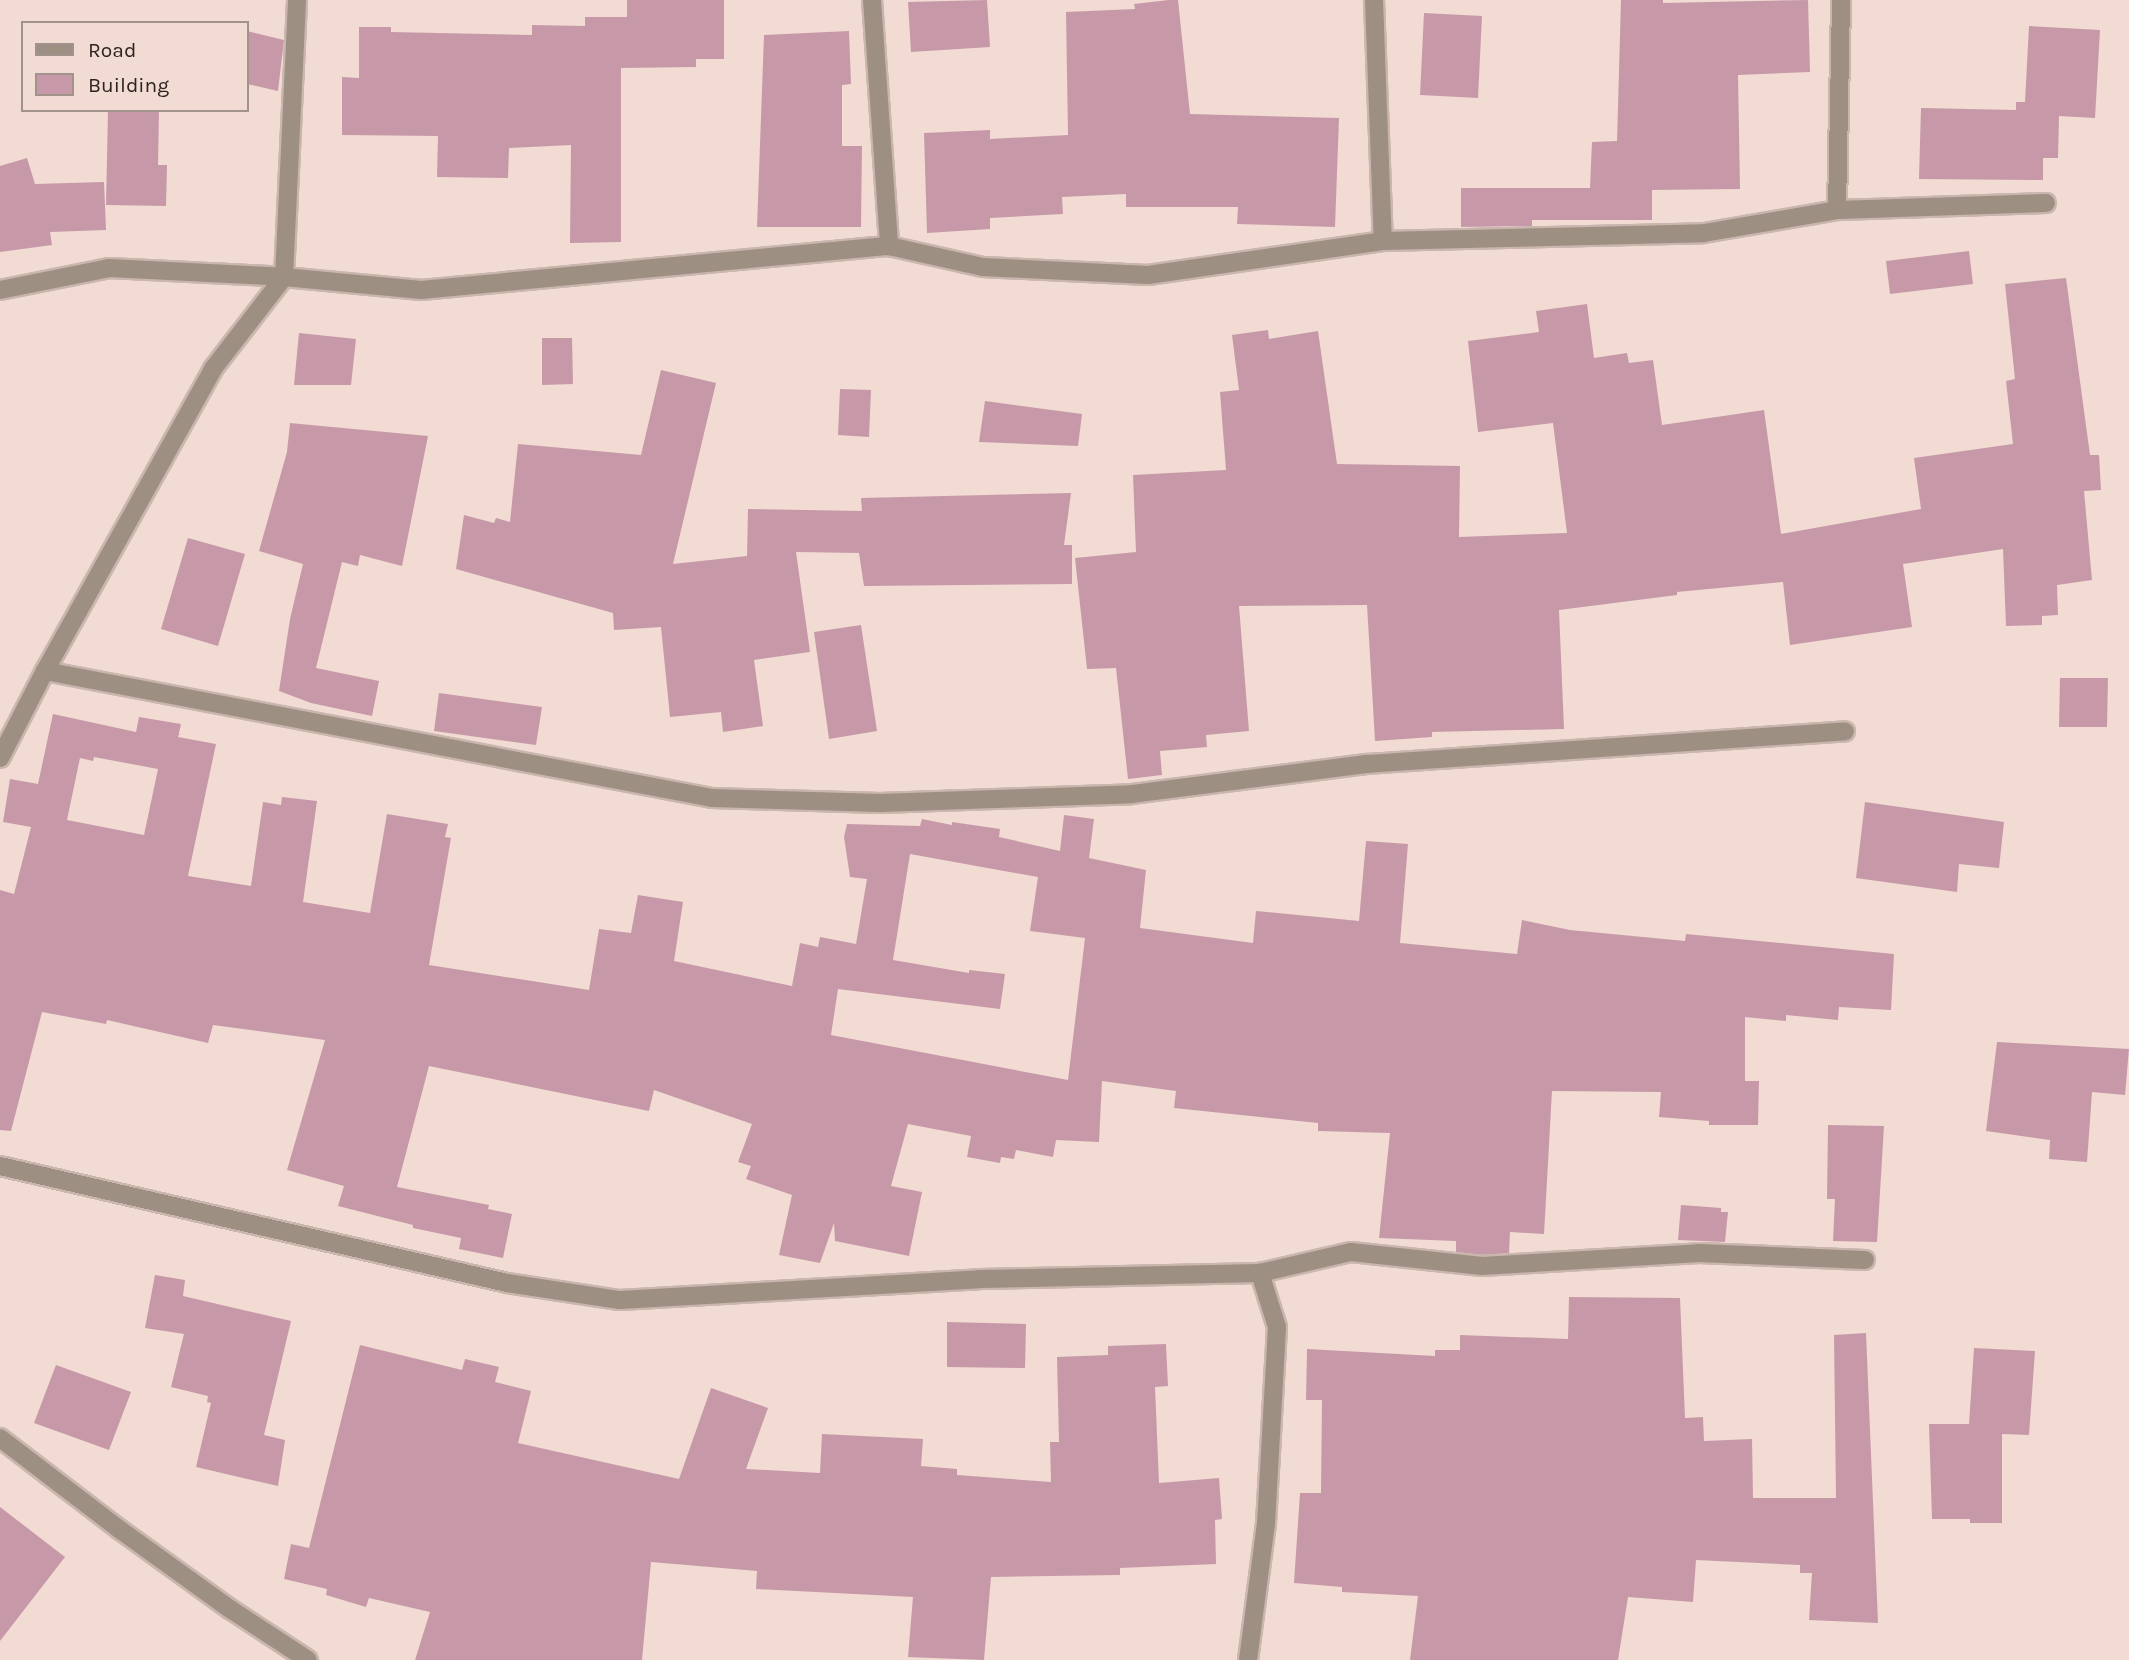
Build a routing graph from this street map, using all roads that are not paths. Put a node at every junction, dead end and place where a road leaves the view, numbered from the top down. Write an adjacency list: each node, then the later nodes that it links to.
1 (297, 0): 9 (street)
2 (872, 0): 8 (street)
3 (1374, 0): 7 (street)
4 (1841, 0): 6 (street)
5 (2046, 203): 6 (street)
6 (1837, 210): 7 (street)
7 (1382, 241): 8 (street)
8 (889, 246): 9 (street)
9 (284, 277): 10 (street); 11 (street)
10 (0, 290)
11 (45, 671): 12 (street); 13 (street)
12 (1845, 731)
13 (0, 758)
14 (0, 1166): 16 (street)
15 (1866, 1260): 16 (street)
16 (1261, 1273): 19 (street)
17 (0, 1438): 18 (street)
18 (308, 1660)
19 (1248, 1660)

